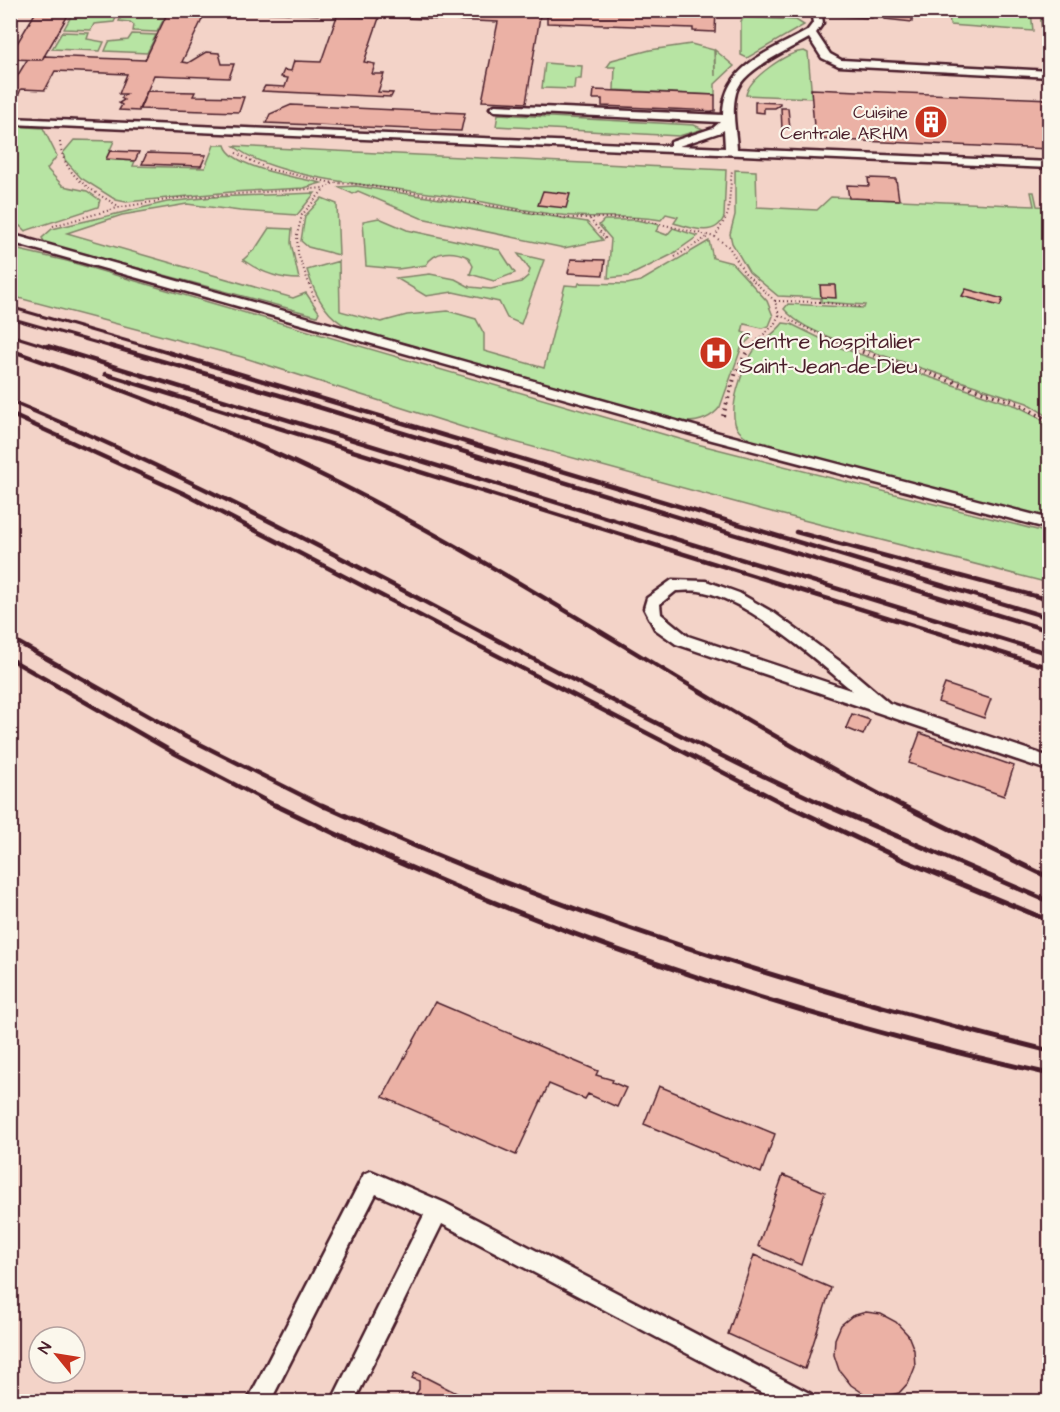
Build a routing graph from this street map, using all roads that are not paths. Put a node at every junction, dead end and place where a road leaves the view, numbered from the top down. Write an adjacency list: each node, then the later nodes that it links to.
1 (816, 10): 2 (lane)
2 (811, 33): 3 (lane); 5 (lane)
3 (1050, 74)
4 (495, 108): 5 (lane)
5 (730, 119): 7 (lane); 8 (lane)
6 (10, 121): 7 (lane)
7 (642, 148): 8 (lane)
8 (731, 152): 9 (lane)
9 (1050, 165)
10 (10, 238): 11 (lane)
11 (1050, 524)
12 (882, 706): 12 (lane); 13 (lane)
13 (1050, 764)
14 (438, 1210): 15 (lane); 16 (lane); 17 (lane)
15 (258, 1401)
16 (342, 1401)
17 (803, 1401)

